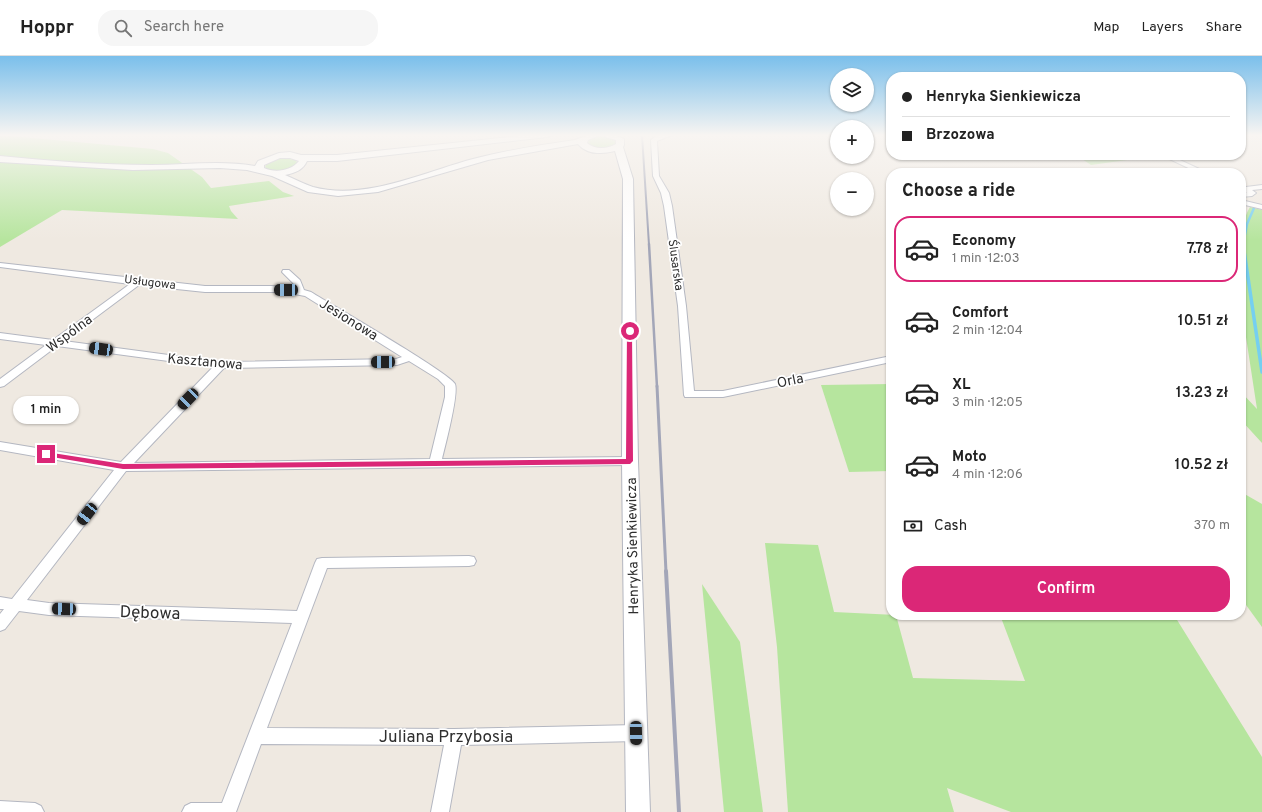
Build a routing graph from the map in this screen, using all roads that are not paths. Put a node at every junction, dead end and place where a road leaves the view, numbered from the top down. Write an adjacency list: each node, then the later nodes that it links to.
1 (261, 170): 7 (main road)
2 (281, 170): 7 (main road)
3 (292, 170): 8 (main road)
4 (448, 170): 8 (main road)
5 (626, 170): 26 (main road, Henryka Sienkiewicza)
6 (656, 170): 24 (street, Ślusarska)
7 (273, 173): 8 (main road)
8 (291, 182)
9 (1262, 187): 10 (street)
10 (1246, 191)
11 (1246, 194): 13 (street)
12 (1246, 203): 13 (street)
13 (1262, 206)
14 (0, 265): 16 (street, Usługowa)
15 (286, 272): 17 (street)
16 (139, 281): 17 (street, Usługowa); 19 (street, Wspólna)
17 (300, 291): 20 (street, Jesionowa)
18 (0, 336): 19 (street, Kasztanowa)
19 (56, 343): 22 (street, Kasztanowa); 23 (street, Wspólna)
20 (410, 357): 22 (street, Kasztanowa); 27 (street, Jesionowa)
21 (886, 360): 24 (street, Orla)
22 (221, 365): 28 (street)
23 (0, 384)
24 (689, 395)
25 (0, 446): 28 (street)
26 (630, 461): 27 (street); 34 (main road, Henryka Sienkiewicza)
27 (435, 464): 28 (street)
28 (123, 467): 31 (street)
29 (469, 560): 32 (street)
30 (0, 603): 31 (street, Dębowa)
31 (16, 605): 32 (street, Dębowa); 33 (street)
32 (301, 617): 35 (street)
33 (0, 625)
34 (636, 733): 36 (street, Juliana Przybosia); 42 (main road, Henryka Sienkiewicza)
35 (256, 736): 36 (street, Juliana Przybosia); 40 (street)
36 (454, 737): 41 (street)
37 (0, 810): 38 (street)
38 (35, 812)
39 (190, 812): 40 (street)
40 (227, 812)
41 (440, 812)
42 (638, 812)

